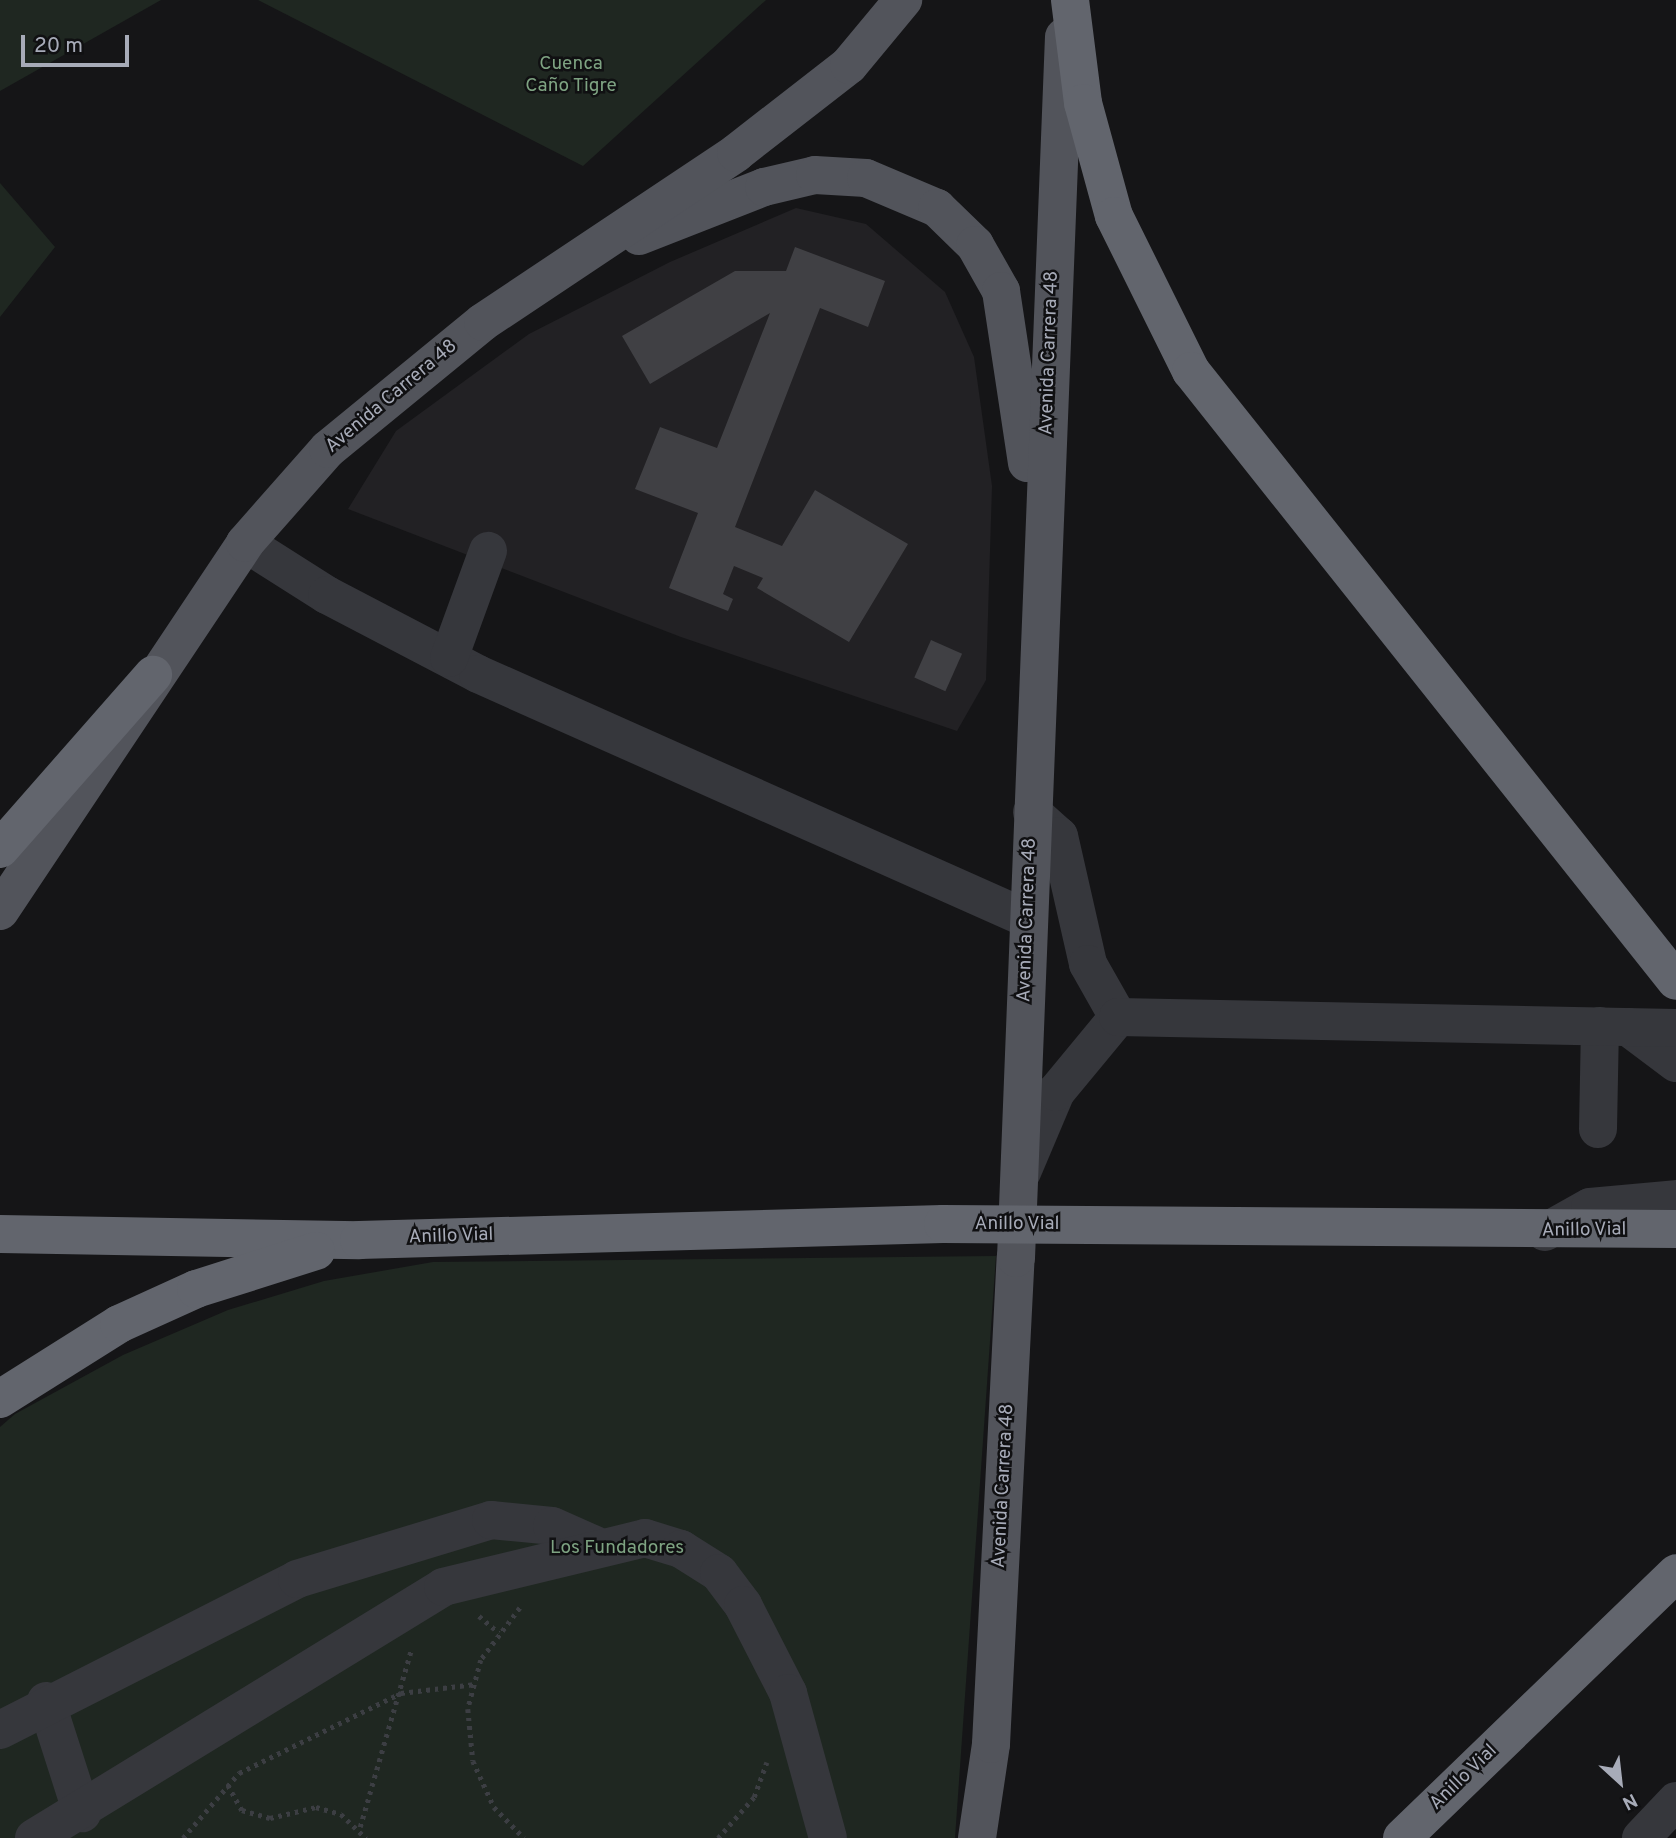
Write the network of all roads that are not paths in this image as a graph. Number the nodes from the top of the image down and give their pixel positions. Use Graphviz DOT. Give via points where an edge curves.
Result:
graph roads {
  1 [pos="903,0"];
  2 [pos="1068,0"];
  3 [pos="564,265"];
  4 [pos="245,543"];
  5 [pos="488,551"];
  6 [pos="1041,580"];
  7 [pos="449,658"];
  8 [pos="153,675"];
  9 [pos="1032,812"];
  10 [pos="0,849"];
  11 [pos="0,911"];
  12 [pos="1028,919"];
  13 [pos="1676,981"];
  14 [pos="1118,1017"];
  15 [pos="1614,1027"];
  16 [pos="1676,1028"];
  17 [pos="1676,1063"];
  18 [pos="1598,1129"];
  19 [pos="1019,1181"];
  20 [pos="1676,1199"];
  21 [pos="1676,1229"];
  22 [pos="1545,1232"];
  23 [pos="0,1234"];
  24 [pos="359,1240"];
  25 [pos="0,1399"];
  26 [pos="595,1545"];
  27 [pos="1676,1573"];
  28 [pos="46,1701"];
  29 [pos="0,1730"];
  30 [pos="991,1744"];
  31 [pos="1676,1801"];
  32 [pos="82,1813"];
  33 [pos="34,1838"];
  34 [pos="828,1838"];
  35 [pos="977,1838"];
  36 [pos="992,1838"];
  37 [pos="1402,1838"];
  38 [pos="1641,1838"];
  1 -- 3 [label="main road, Avenida Carrera 48" via="849,65 736,153"];
  2 -- 6 [label="main road, Avenida Carrera 48"];
  2 -- 13 [label="highway" via="1083,103 1114,216 1191,372"];
  3 -- 4 [label="main road, Avenida Carrera 48" via="482,322 328,449"];
  3 -- 6 [label="main road" via="764,187 815,175 866,178 937,208 975,245 1001,291"];
  4 -- 7 [label="street"];
  4 -- 8 [label="main road, Avenida Carrera 48"];
  5 -- 7 [label="street"];
  6 -- 9 [label="main road, Avenida Carrera 48"];
  7 -- 12 [label="street"];
  8 -- 10 [label="highway"];
  8 -- 11 [label="main road, Avenida Carrera 48"];
  9 -- 12 [label="main road, Avenida Carrera 48"];
  9 -- 14 [label="street" via="1059,836 1088,964"];
  12 -- 19 [label="main road, Avenida Carrera 48"];
  14 -- 15 [label="street"];
  14 -- 19 [label="street" via="1056,1092"];
  15 -- 16 [label="street"];
  15 -- 17 [label="street"];
  15 -- 18 [label="street"];
  19 -- 30 [label="main road, Avenida Carrera 48"];
  20 -- 22 [label="street" via="1590,1207"];
  21 -- 22 [label="highway, Anillo Vial"];
  22 -- 24 [label="highway, Anillo Vial" via="943,1224"];
  23 -- 24 [label="highway, Anillo Vial"];
  24 -- 25 [label="highway, Anillo Vial" via="196,1289 119,1324"];
  26 -- 28 [label="street" via="552,1526 491,1520 297,1579"];
  26 -- 32 [label="street" via="423,1597"];
  26 -- 34 [label="street" via="645,1538 681,1549 719,1573 743,1605 788,1693"];
  27 -- 37 [label="highway, Anillo Vial"];
  28 -- 29 [label="street"];
  28 -- 32 [label="street"];
  30 -- 35 [label="main road, Avenida Carrera 48"];
  30 -- 36 [label="street"];
  31 -- 38 [label="street"];
  32 -- 33 [label="street"];
}
